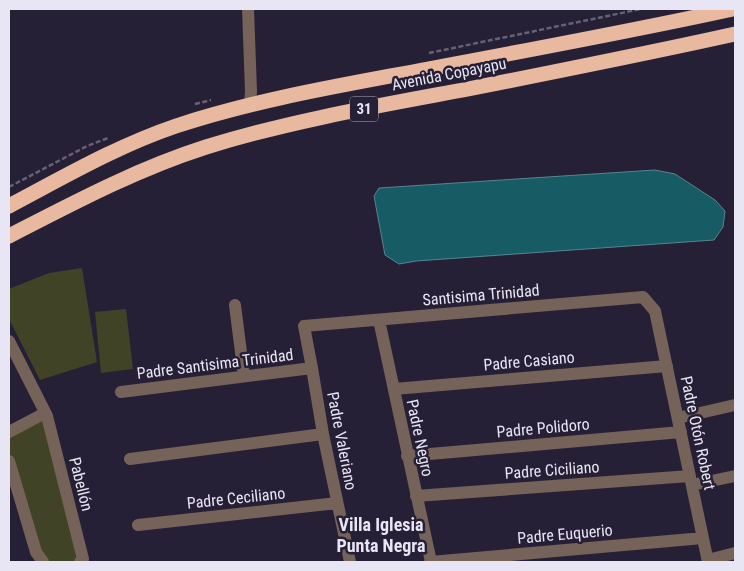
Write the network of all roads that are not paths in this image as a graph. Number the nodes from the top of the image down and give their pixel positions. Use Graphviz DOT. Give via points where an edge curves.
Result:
graph roads {
  1 [pos="248,9"];
  2 [pos="734,9"];
  3 [pos="735,34"];
  4 [pos="250,104"];
  5 [pos="9,206"];
  6 [pos="9,236"];
  7 [pos="235,305"];
  8 [pos="655,311"];
  9 [pos="379,320"];
  10 [pos="304,326"];
  11 [pos="9,341"];
  12 [pos="667,366"];
  13 [pos="312,368"];
  14 [pos="244,376"];
  15 [pos="394,389"];
  16 [pos="121,392"];
  17 [pos="735,405"];
  18 [pos="45,413"];
  19 [pos="678,418"];
  20 [pos="9,432"];
  21 [pos="681,432"];
  22 [pos="323,434"];
  23 [pos="408,456"];
  24 [pos="130,460"];
  25 [pos="9,461"];
  26 [pos="735,476"];
  27 [pos="691,481"];
  28 [pos="416,496"];
  29 [pos="337,503"];
  30 [pos="138,525"];
  31 [pos="703,538"];
  32 [pos="735,553"];
  33 [pos="708,561"];
  34 [pos="43,562"];
  35 [pos="80,562"];
  36 [pos="350,562"];
  37 [pos="430,562"];
  1 -- 4 [label="street"];
  2 -- 4 [label="highway, Avenida Copayapu / 31"];
  3 -- 6 [label="highway, Avenida Copayapu / 31" via="336,114 248,136 198,150 138,173"];
  4 -- 5 [label="highway, Avenida Copayapu / 31" via="141,139"];
  7 -- 14 [label="street"];
  8 -- 9 [label="street, Santisima Trinidad" via="642,297"];
  8 -- 12 [label="street, Padre Otón Robert"];
  9 -- 10 [label="street, Santisima Trinidad"];
  9 -- 15 [label="street, Padre Negro"];
  10 -- 13 [label="street, Padre Valeriano"];
  11 -- 18 [label="street, Pabellón"];
  12 -- 15 [label="street, Padre Casiano"];
  12 -- 19 [label="street, Padre Otón Robert"];
  13 -- 14 [label="street, Padre Santisima Trinidad"];
  13 -- 22 [label="street, Padre Valeriano"];
  14 -- 16 [label="street, Padre Santisima Trinidad"];
  15 -- 23 [label="street, Padre Negro"];
  17 -- 19 [label="street"];
  18 -- 20 [label="street"];
  18 -- 35 [label="street, Pabellón" via="83,559"];
  19 -- 21 [label="street, Padre Otón Robert"];
  21 -- 23 [label="street, Padre Polidoro"];
  21 -- 27 [label="street, Padre Otón Robert"];
  22 -- 24 [label="street"];
  22 -- 29 [label="street, Padre Valeriano"];
  23 -- 28 [label="street, Padre Negro"];
  25 -- 34 [label="street" via="36,552"];
  26 -- 27 [label="street, Padre Ciciliano"];
  27 -- 28 [label="street, Padre Ciciliano"];
  27 -- 31 [label="street, Padre Otón Robert"];
  28 -- 37 [label="street, Padre Negro"];
  29 -- 30 [label="street, Padre Ceciliano"];
  29 -- 36 [label="street, Padre Valeriano"];
  31 -- 33 [label="street, Padre Otón Robert"];
  31 -- 37 [label="street, Padre Euquerio"];
  32 -- 33 [label="street"];
}
